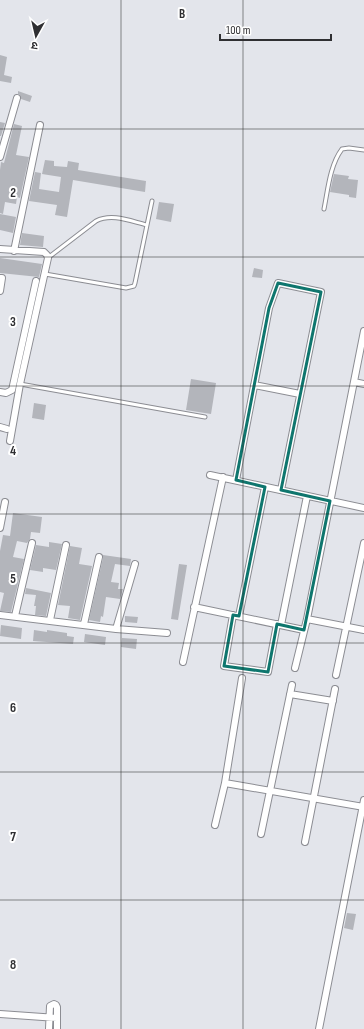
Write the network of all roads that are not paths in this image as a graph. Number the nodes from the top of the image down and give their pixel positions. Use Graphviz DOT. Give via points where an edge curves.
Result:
graph roads {
  1 [pos="17,98"];
  2 [pos="40,125"];
  3 [pos="364,150"];
  4 [pos="0,157"];
  5 [pos="152,200"];
  6 [pos="324,209"];
  7 [pos="147,225"];
  8 [pos="0,250"];
  9 [pos="14,251"];
  10 [pos="48,258"];
  11 [pos="44,274"];
  12 [pos="0,278"];
  13 [pos="36,281"];
  14 [pos="0,291"];
  15 [pos="364,331"];
  16 [pos="354,382"];
  17 [pos="20,384"];
  18 [pos="254,384"];
  19 [pos="364,384"];
  20 [pos="0,392"];
  21 [pos="300,394"];
  22 [pos="205,417"];
  23 [pos="0,427"];
  24 [pos="7,429"];
  25 [pos="10,441"];
  26 [pos="210,474"];
  27 [pos="223,477"];
  28 [pos="236,480"];
  29 [pos="265,487"];
  30 [pos="281,490"];
  31 [pos="307,496"];
  32 [pos="330,501"];
  33 [pos="5,502"];
  34 [pos="364,508"];
  35 [pos="0,528"];
  36 [pos="32,543"];
  37 [pos="364,543"];
  38 [pos="66,545"];
  39 [pos="99,557"];
  40 [pos="135,564"];
  41 [pos="194,607"];
  42 [pos="0,615"];
  43 [pos="16,616"];
  44 [pos="236,616"];
  45 [pos="307,619"];
  46 [pos="50,620"];
  47 [pos="84,624"];
  48 [pos="279,624"];
  49 [pos="347,627"];
  50 [pos="116,628"];
  51 [pos="304,630"];
  52 [pos="364,630"];
  53 [pos="167,633"];
  54 [pos="183,662"];
  55 [pos="295,668"];
  56 [pos="336,675"];
  57 [pos="242,678"];
  58 [pos="292,685"];
  59 [pos="335,689"];
  60 [pos="290,694"];
  61 [pos="333,701"];
  62 [pos="225,782"];
  63 [pos="270,791"];
  64 [pos="313,799"];
  65 [pos="364,805"];
  66 [pos="215,824"];
  67 [pos="261,834"];
  68 [pos="306,842"];
  69 [pos="0,1014"];
  70 [pos="50,1018"];
  71 [pos="57,1018"];
  72 [pos="49,1029"];
  73 [pos="57,1029"];
  74 [pos="319,1029"];
  1 -- 4 [label="street"];
  2 -- 9 [label="street"];
  3 -- 6 [label="lane" via="342,149 330,177"];
  5 -- 7 [label="lane"];
  7 -- 10 [label="lane" via="114,217 101,218"];
  7 -- 11 [label="lane" via="134,286 126,288"];
  8 -- 9 [label="street"];
  9 -- 10 [label="street" via="44,252"];
  10 -- 11 [label="street"];
  11 -- 17 [label="street"];
  12 -- 14 [label="street"];
  13 -- 20 [label="street" via="12,390"];
  15 -- 16 [label="street"];
  16 -- 19 [label="street"];
  16 -- 32 [label="street"];
  17 -- 22 [label="lane"];
  17 -- 25 [label="street"];
  18 -- 21 [label="street"];
  18 -- 21 [label="street" via="269,308 278,283 321,292"];
  18 -- 28 [label="street"];
  21 -- 30 [label="street"];
  23 -- 24 [label="street"];
  26 -- 27 [label="street"];
  27 -- 28 [label="street"];
  27 -- 41 [label="street"];
  28 -- 29 [label="street"];
  29 -- 30 [label="street"];
  29 -- 44 [label="street"];
  30 -- 31 [label="street"];
  31 -- 32 [label="street"];
  31 -- 48 [label="street"];
  32 -- 34 [label="street"];
  32 -- 45 [label="street"];
  33 -- 35 [label="street"];
  36 -- 43 [label="street"];
  37 -- 49 [label="street"];
  38 -- 46 [label="street"];
  39 -- 47 [label="street"];
  40 -- 50 [label="street"];
  41 -- 44 [label="street"];
  41 -- 54 [label="street"];
  42 -- 43 [label="street"];
  43 -- 46 [label="street"];
  44 -- 48 [label="street"];
  44 -- 48 [label="street" via="224,666 268,672"];
  45 -- 49 [label="street"];
  45 -- 51 [label="street"];
  46 -- 47 [label="street"];
  47 -- 50 [label="street"];
  48 -- 51 [label="street"];
  49 -- 52 [label="street"];
  49 -- 56 [label="street"];
  50 -- 53 [label="street"];
  51 -- 55 [label="street"];
  57 -- 62 [label="street"];
  58 -- 60 [label="street"];
  59 -- 61 [label="street"];
  60 -- 61 [label="street"];
  60 -- 63 [label="street"];
  61 -- 64 [label="street"];
  62 -- 63 [label="street"];
  62 -- 66 [label="street"];
  63 -- 64 [label="street"];
  63 -- 67 [label="street"];
  64 -- 65 [label="street"];
  64 -- 68 [label="street"];
  65 -- 74 [label="street"];
  69 -- 70 [label="street"];
  70 -- 71 [label="street"];
  70 -- 71 [label="street" via="50,1006 54,1004 57,1007"];
  70 -- 72 [label="street"];
  71 -- 73 [label="street"];
}
